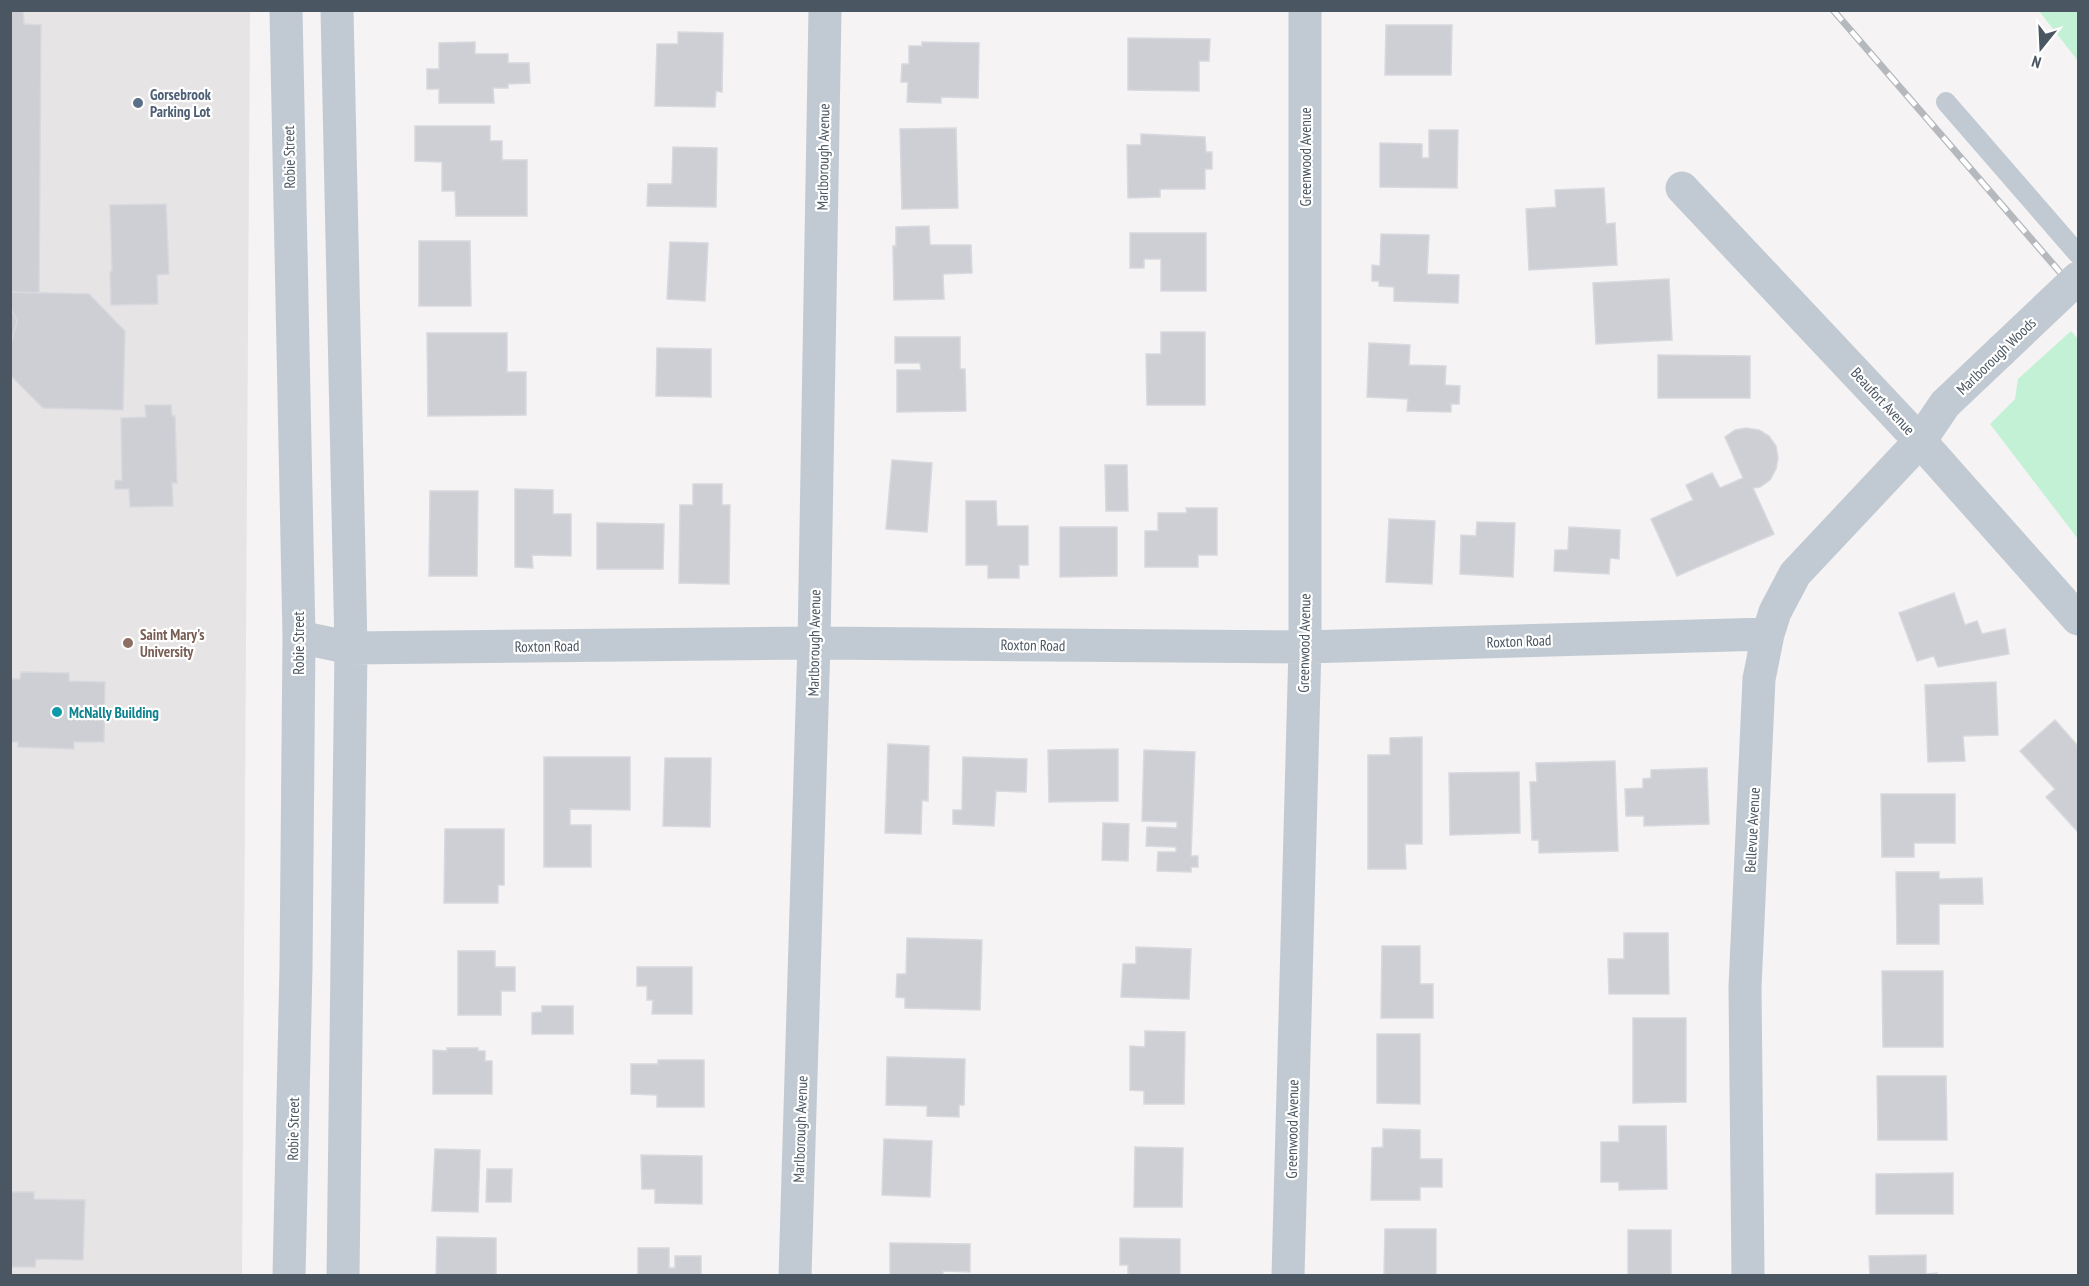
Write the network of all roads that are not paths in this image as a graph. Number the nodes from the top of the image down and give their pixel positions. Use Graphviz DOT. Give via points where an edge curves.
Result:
graph roads {
  1 [pos="286,10"];
  2 [pos="337,10"];
  3 [pos="825,10"];
  4 [pos="1305,10"];
  5 [pos="1946,102"];
  6 [pos="1682,188"];
  7 [pos="2079,254"];
  8 [pos="2079,278"];
  9 [pos="1920,441"];
  10 [pos="2079,619"];
  11 [pos="1768,634"];
  12 [pos="299,638"];
  13 [pos="814,643"];
  14 [pos="1305,647"];
  15 [pos="351,648"];
  16 [pos="289,1275"];
  17 [pos="343,1275"];
  18 [pos="795,1275"];
  19 [pos="1288,1275"];
  20 [pos="1748,1275"];
  1 -- 12 [label="street, Robie Street"];
  2 -- 15 [label="street"];
  3 -- 13 [label="street, Marlborough Avenue"];
  4 -- 14 [label="street, Greenwood Avenue"];
  5 -- 7 [label="lane"];
  6 -- 9 [label="street, Beaufort Avenue"];
  8 -- 9 [label="street, Marlborough Woods, bridge" via="1945,404"];
  9 -- 10 [label="street, Beaufort Avenue"];
  9 -- 11 [label="street, Bellevue Avenue" via="1795,574 1780,600"];
  11 -- 14 [label="street, Roxton Road"];
  11 -- 20 [label="street, Bellevue Avenue" via="1759,679 1745,987"];
  12 -- 15 [label="street, Roxton Road"];
  12 -- 16 [label="street, Robie Street"];
  13 -- 14 [label="street, Roxton Road"];
  13 -- 15 [label="street, Roxton Road"];
  13 -- 18 [label="street, Marlborough Avenue"];
  14 -- 19 [label="street, Greenwood Avenue"];
  15 -- 17 [label="street"];
}
